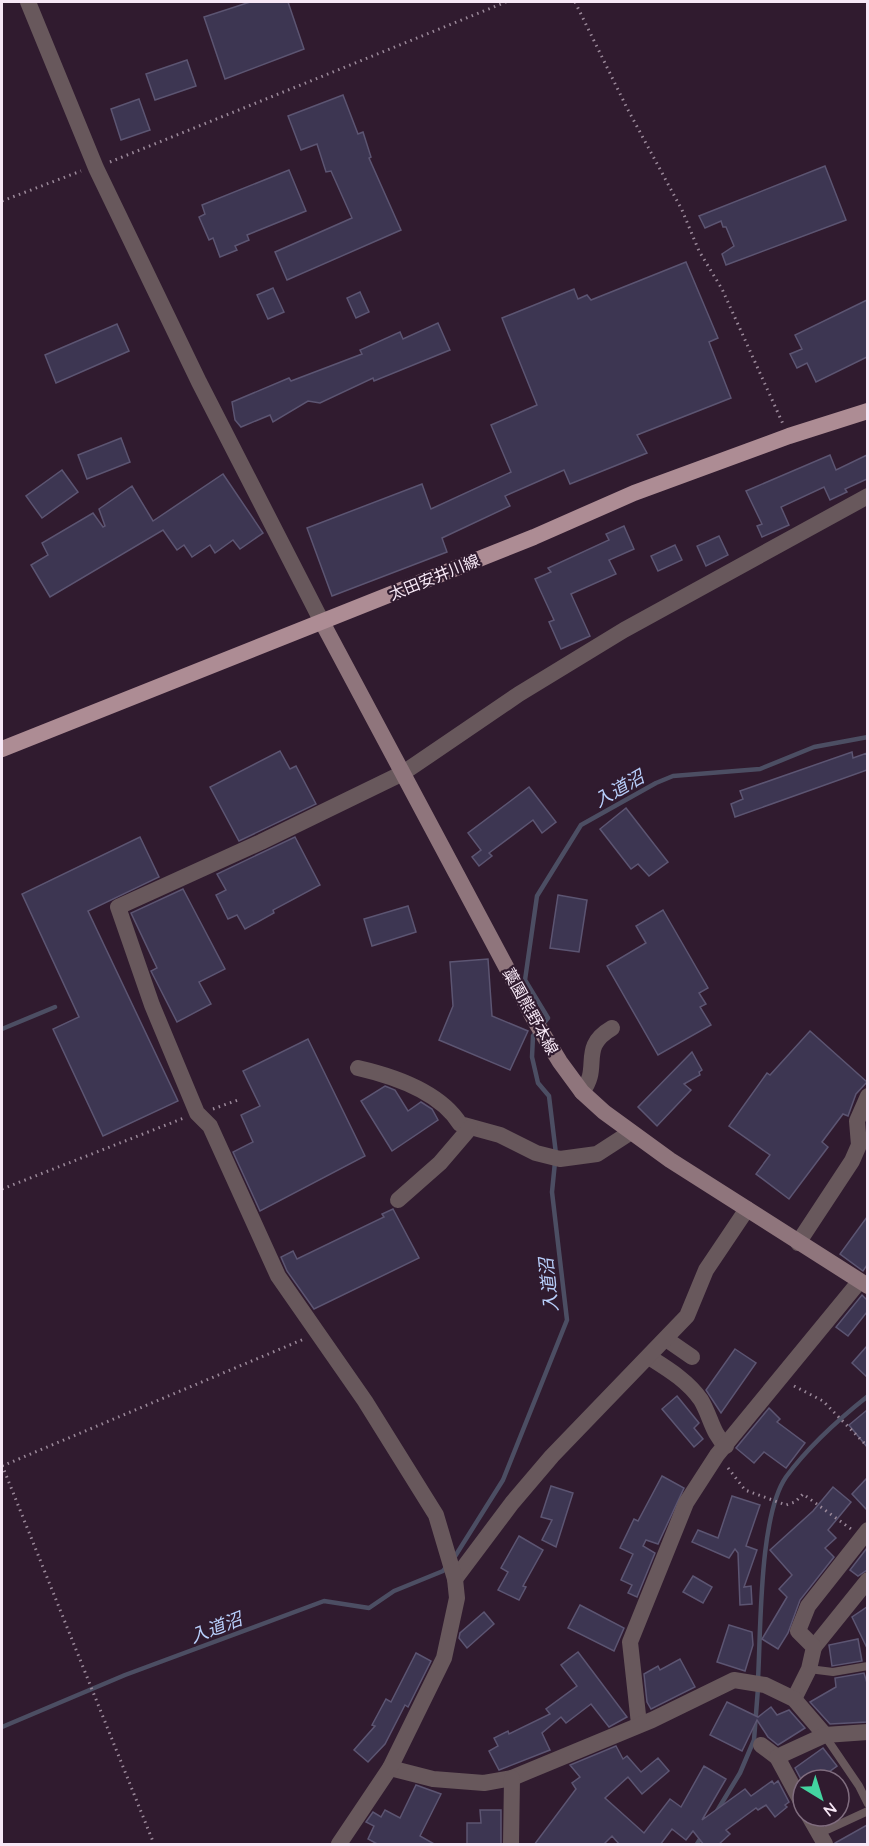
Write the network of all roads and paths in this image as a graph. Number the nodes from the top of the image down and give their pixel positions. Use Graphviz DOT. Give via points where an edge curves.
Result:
graph roads {
  1 [pos="28,2"];
  2 [pos="506,2"];
  3 [pos="575,2"];
  4 [pos="96,168"];
  5 [pos="2,201"];
  6 [pos="867,411"];
  7 [pos="789,436"];
  8 [pos="867,496"];
  9 [pos="322,622"];
  10 [pos="2,749"];
  11 [pos="402,773"];
  12 [pos="612,1028"];
  13 [pos="357,1068"];
  14 [pos="582,1092"];
  15 [pos="867,1096"];
  16 [pos="238,1100"];
  17 [pos="197,1113"];
  18 [pos="470,1128"];
  19 [pos="631,1132"];
  20 [pos="2,1190"];
  21 [pos="398,1200"];
  22 [pos="747,1209"];
  23 [pos="798,1243"];
  24 [pos="863,1284"];
  25 [pos="320,1332"];
  26 [pos="666,1339"];
  27 [pos="650,1357"];
  28 [pos="692,1357"];
  29 [pos="781,1374"];
  30 [pos="867,1446"];
  31 [pos="722,1450"];
  32 [pos="2,1466"];
  33 [pos="866,1533"];
  34 [pos="454,1576"];
  35 [pos="867,1580"];
  36 [pos="814,1647"];
  37 [pos="867,1666"];
  38 [pos="809,1669"];
  39 [pos="794,1699"];
  40 [pos="639,1724"];
  41 [pos="867,1732"];
  42 [pos="825,1736"];
  43 [pos="761,1745"];
  44 [pos="777,1757"];
  45 [pos="390,1768"];
  46 [pos="512,1778"];
  47 [pos="791,1783"];
  48 [pos="867,1804"];
  49 [pos="867,1811"];
  50 [pos="822,1839"];
  51 [pos="154,1845"];
  52 [pos="339,1845"];
  53 [pos="511,1845"];
  1 -- 4 [label="street"];
  2 -- 4 [label="path"];
  3 -- 7 [label="path" via="682,210 699,251 722,289"];
  4 -- 5 [label="path" via="75,172"];
  4 -- 9 [label="street"];
  6 -- 7 [label="main road, 太田安井川線"];
  7 -- 9 [label="main road, 太田安井川線" via="634,493"];
  8 -- 11 [label="street" via="624,630 519,694"];
  9 -- 10 [label="main road, 太田安井川線"];
  9 -- 11 [label="main road, 藁園熊野本線"];
  11 -- 14 [label="main road, 藁園熊野本線" via="539,1027"];
  11 -- 17 [label="street" via="118,907 152,1005"];
  12 -- 14 [label="street" via="595,1041 589,1081"];
  13 -- 18 [label="street" via="436,1099 460,1124"];
  14 -- 19 [label="main road, 藁園熊野本線"];
  15 -- 23 [label="street" via="856,1121 859,1144 852,1161"];
  16 -- 17 [label="path"];
  17 -- 20 [label="path"];
  17 -- 25 [label="street" via="210,1126 278,1276"];
  18 -- 19 [label="street" via="500,1135 555,1158 597,1154"];
  18 -- 21 [label="street" via="441,1163"];
  19 -- 22 [label="main road, 藁園熊野本線"];
  22 -- 23 [label="main road, 藁園熊野本線"];
  22 -- 26 [label="street" via="706,1270 687,1316"];
  23 -- 24 [label="main road, 藁園熊野本線"];
  24 -- 29 [label="street"];
  25 -- 32 [label="path"];
  25 -- 34 [label="street" via="436,1515"];
  26 -- 27 [label="street"];
  26 -- 28 [label="street"];
  27 -- 31 [label="street" via="682,1379 700,1400"];
  27 -- 34 [label="street" via="552,1456"];
  29 -- 30 [label="path" via="799,1391 823,1401"];
  29 -- 31 [label="street"];
  31 -- 33 [label="path" via="746,1490 786,1505 803,1494"];
  31 -- 40 [label="street" via="686,1503 630,1642"];
  32 -- 51 [label="path"];
  33 -- 36 [label="street" via="808,1606 798,1631"];
  34 -- 45 [label="street" via="457,1598 444,1658"];
  35 -- 36 [label="street"];
  36 -- 38 [label="street"];
  37 -- 38 [label="lane" via="833,1672"];
  38 -- 39 [label="street"];
  39 -- 40 [label="street" via="756,1683 734,1680"];
  39 -- 42 [label="street"];
  40 -- 46 [label="street"];
  41 -- 42 [label="street"];
  42 -- 44 [label="street"];
  42 -- 48 [label="lane" via="859,1785"];
  43 -- 44 [label="street"];
  44 -- 47 [label="street"];
  45 -- 46 [label="street" via="433,1779 484,1783"];
  45 -- 52 [label="street"];
  46 -- 53 [label="street"];
  49 -- 50 [label="lane"];
}
